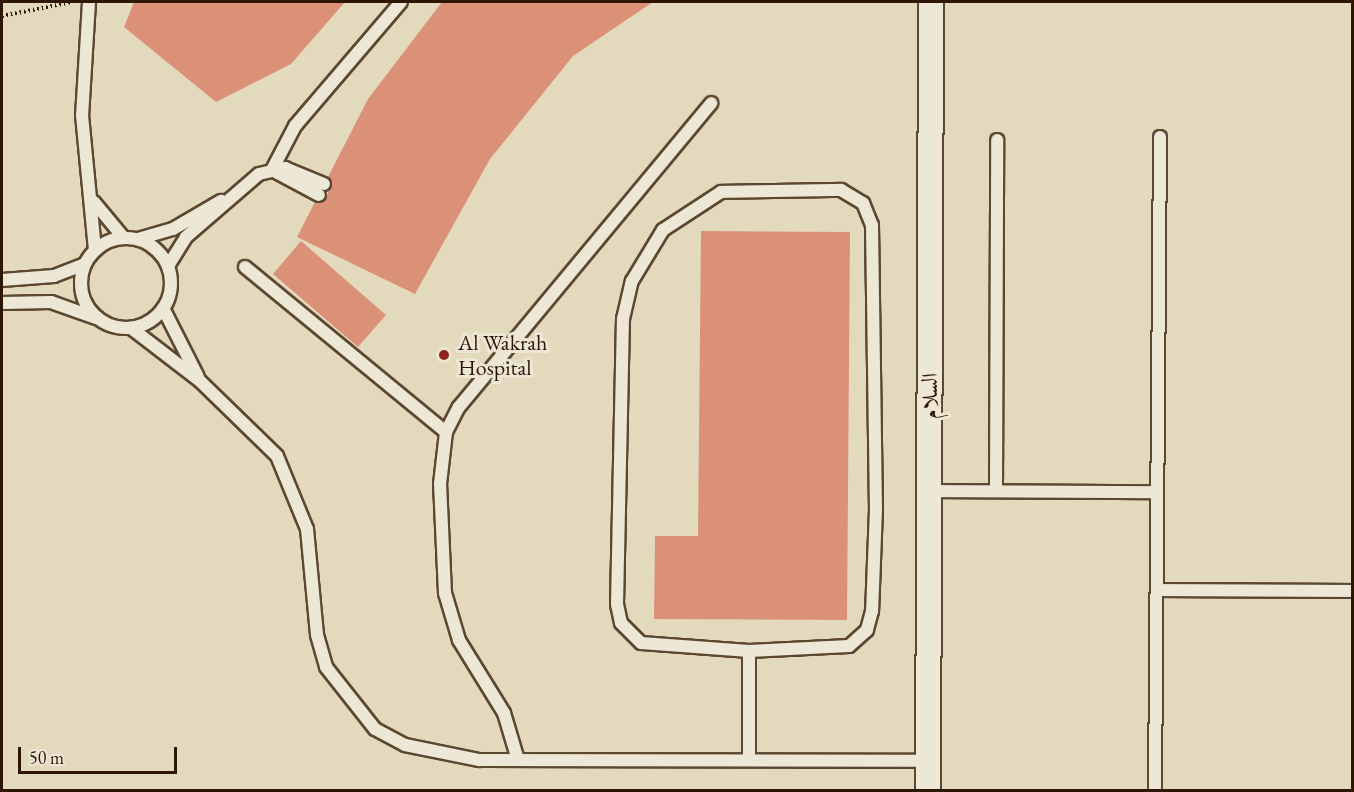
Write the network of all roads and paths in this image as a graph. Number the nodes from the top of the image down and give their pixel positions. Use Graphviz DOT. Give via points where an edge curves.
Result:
graph roads {
  1 [pos="72,2"];
  2 [pos="89,2"];
  3 [pos="401,2"];
  4 [pos="932,2"];
  5 [pos="2,16"];
  6 [pos="711,103"];
  7 [pos="1160,137"];
  8 [pos="997,140"];
  9 [pos="272,170"];
  10 [pos="322,189"];
  11 [pos="92,198"];
  12 [pos="225,200"];
  13 [pos="123,237"];
  14 [pos="138,239"];
  15 [pos="95,250"];
  16 [pos="85,264"];
  17 [pos="168,266"];
  18 [pos="245,267"];
  19 [pos="2,280"];
  20 [pos="2,303"];
  21 [pos="163,308"];
  22 [pos="98,318"];
  23 [pos="131,328"];
  24 [pos="200,381"];
  25 [pos="446,432"];
  26 [pos="929,491"];
  27 [pos="996,491"];
  28 [pos="1157,492"];
  29 [pos="1156,590"];
  30 [pos="1353,591"];
  31 [pos="749,651"];
  32 [pos="518,760"];
  33 [pos="749,760"];
  34 [pos="928,760"];
  35 [pos="928,790"];
  36 [pos="1155,790"];
  1 -- 5 [label="path"];
  2 -- 11 [label="lane" via="82,115"];
  3 -- 9 [label="lane" via="295,126"];
  4 -- 26 [label="street, السلام"];
  6 -- 25 [label="lane" via="459,407"];
  7 -- 28 [label="lane"];
  8 -- 27 [label="lane"];
  9 -- 10 [label="lane"];
  9 -- 12 [label="lane"];
  11 -- 13 [label="lane"];
  11 -- 15 [label="lane"];
  12 -- 14 [label="lane" via="173,229"];
  12 -- 17 [label="lane" via="179,244"];
  13 -- 14 [label="lane"];
  13 -- 15 [label="lane"];
  14 -- 17 [label="lane"];
  15 -- 16 [label="lane"];
  16 -- 19 [label="lane" via="54,276"];
  16 -- 22 [label="lane" via="82,293"];
  17 -- 21 [label="lane" via="170,295"];
  18 -- 25 [label="lane"];
  20 -- 22 [label="lane" via="51,302"];
  21 -- 23 [label="lane"];
  21 -- 24 [label="lane"];
  22 -- 23 [label="lane"];
  23 -- 24 [label="lane"];
  24 -- 32 [label="lane" via="259,435 293,491 307,529 317,634 326,667 349,702 375,729 405,745 439,755"];
  25 -- 32 [label="lane" via="440,484 445,593 459,640 504,712"];
  26 -- 27 [label="lane"];
  26 -- 34 [label="street, السلام"];
  27 -- 28 [label="lane"];
  28 -- 29 [label="lane"];
  29 -- 30 [label="lane"];
  29 -- 36 [label="lane"];
  31 -- 31 [label="lane" via="849,646 867,630 872,611 872,225 863,203 841,190 721,192 702,201 663,230 644,256 623,319 617,604 621,623 630,635 653,647"];
  31 -- 33 [label="lane"];
  32 -- 33 [label="lane"];
  33 -- 34 [label="lane"];
  34 -- 35 [label="street, السلام"];
}
